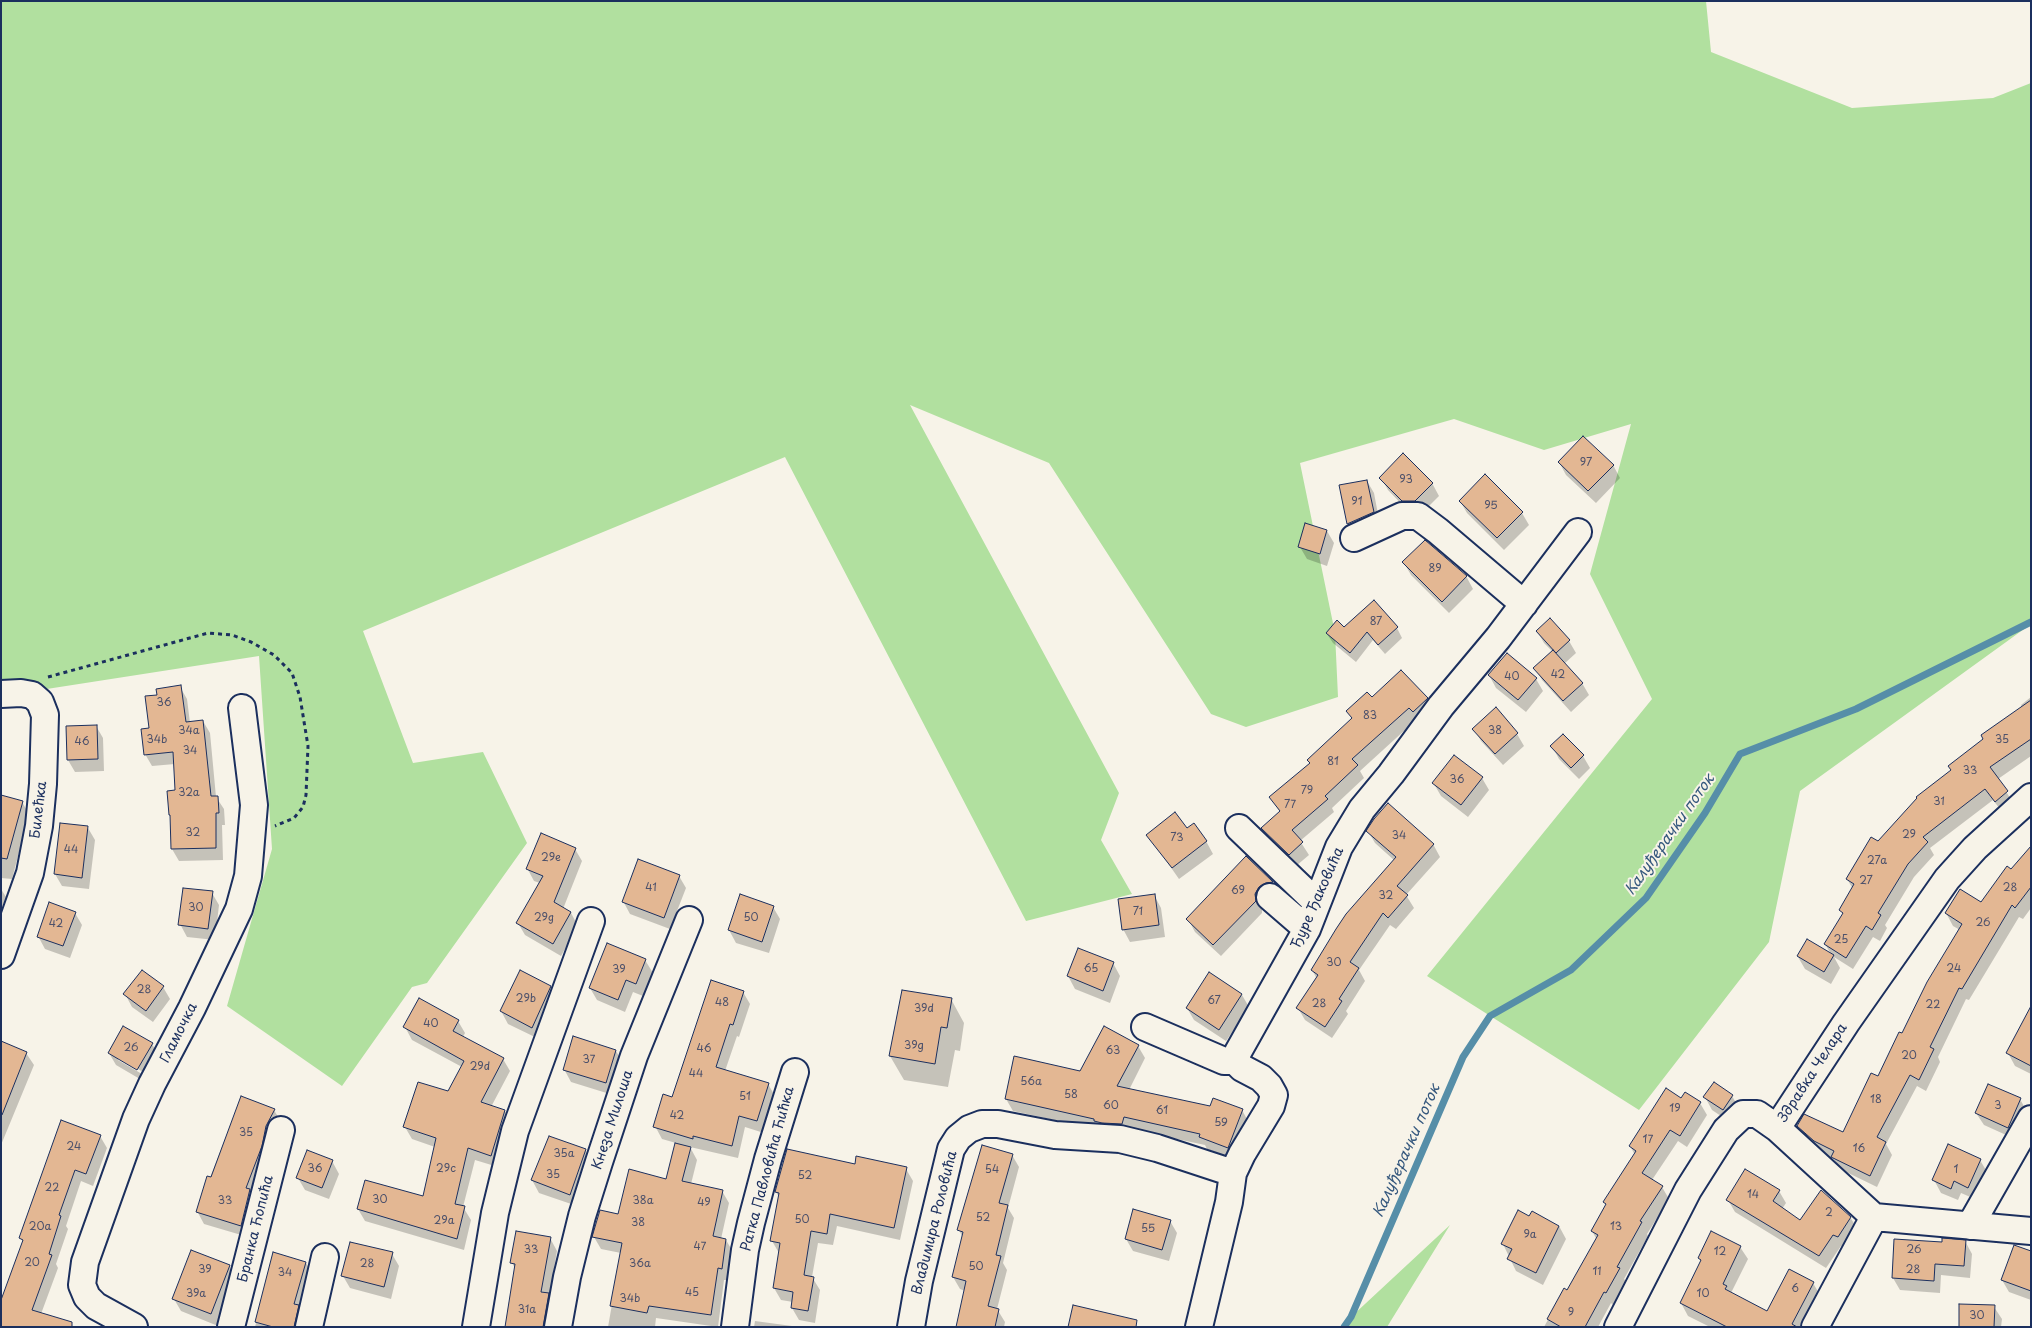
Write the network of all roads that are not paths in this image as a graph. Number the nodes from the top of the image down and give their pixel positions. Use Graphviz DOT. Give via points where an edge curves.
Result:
graph roads {
  1 [pos="1578,532"];
  2 [pos="1354,538"];
  3 [pos="1524,604"];
  4 [pos="11,693"];
  5 [pos="242,708"];
  6 [pos="2031,797"];
  7 [pos="1239,828"];
  8 [pos="1270,897"];
  9 [pos="1317,902"];
  10 [pos="689,920"];
  11 [pos="590,921"];
  12 [pos="1307,929"];
  13 [pos="1,955"];
  14 [pos="1146,1026"];
  15 [pos="1236,1061"];
  16 [pos="795,1072"];
  17 [pos="2031,1119"];
  18 [pos="1777,1128"];
  19 [pos="281,1130"];
  20 [pos="1233,1173"];
  21 [pos="1874,1217"];
  22 [pos="1970,1226"];
  23 [pos="2031,1231"];
  24 [pos="325,1257"];
  25 [pos="134,1327"];
  26 [pos="231,1327"];
  27 [pos="309,1327"];
  28 [pos="476,1327"];
  29 [pos="558,1327"];
  30 [pos="735,1327"];
  31 [pos="911,1327"];
  32 [pos="1199,1327"];
  33 [pos="1618,1327"];
  34 [pos="1815,1327"];
  1 -- 3 [label="street, Ђуре Ђаковића"];
  2 -- 3 [label="street" via="1402,516 1418,516"];
  3 -- 9 [label="street, Ђуре Ђаковића" via="1362,808 1339,847"];
  4 -- 13 [label="street, Билећка" via="32,695 40,702 45,715 44,784 30,873"];
  5 -- 25 [label="street, Гламочка" via="254,805 248,876 239,910 140,1110 85,1262 82,1285 87,1297 96,1306"];
  6 -- 18 [label="street, Здравка Челара" via="1975,848 1947,879"];
  7 -- 9 [label="street"];
  8 -- 12 [label="street"];
  9 -- 12 [label="street, Ђуре Ђаковића"];
  10 -- 29 [label="street, Кнеза Милоша" via="634,1056 599,1162 566,1277"];
  11 -- 28 [label="street" via="516,1131 495,1213"];
  12 -- 15 [label="street, Ђуре Ђаковића" via="1238,1052"];
  14 -- 15 [label="street" via="1224,1061"];
  15 -- 20 [label="street" via="1261,1078 1274,1095"];
  16 -- 30 [label="street, Ратка Павловића Ћићка" via="751,1223"];
  17 -- 22 [label="street"];
  18 -- 21 [label="street"];
  18 -- 33 [label="street, Здравка Челара" via="1757,1114 1743,1114 1726,1130 1688,1190"];
  19 -- 26 [label="street, Бранка Ћопића"];
  20 -- 31 [label="street, Владимира Роловића" via="1120,1139 1055,1135 998,1124 982,1124 969,1129 951,1149"];
  20 -- 32 [label="street"];
  21 -- 22 [label="street"];
  21 -- 34 [label="street"];
  22 -- 23 [label="street"];
  24 -- 27 [label="street"];
}
